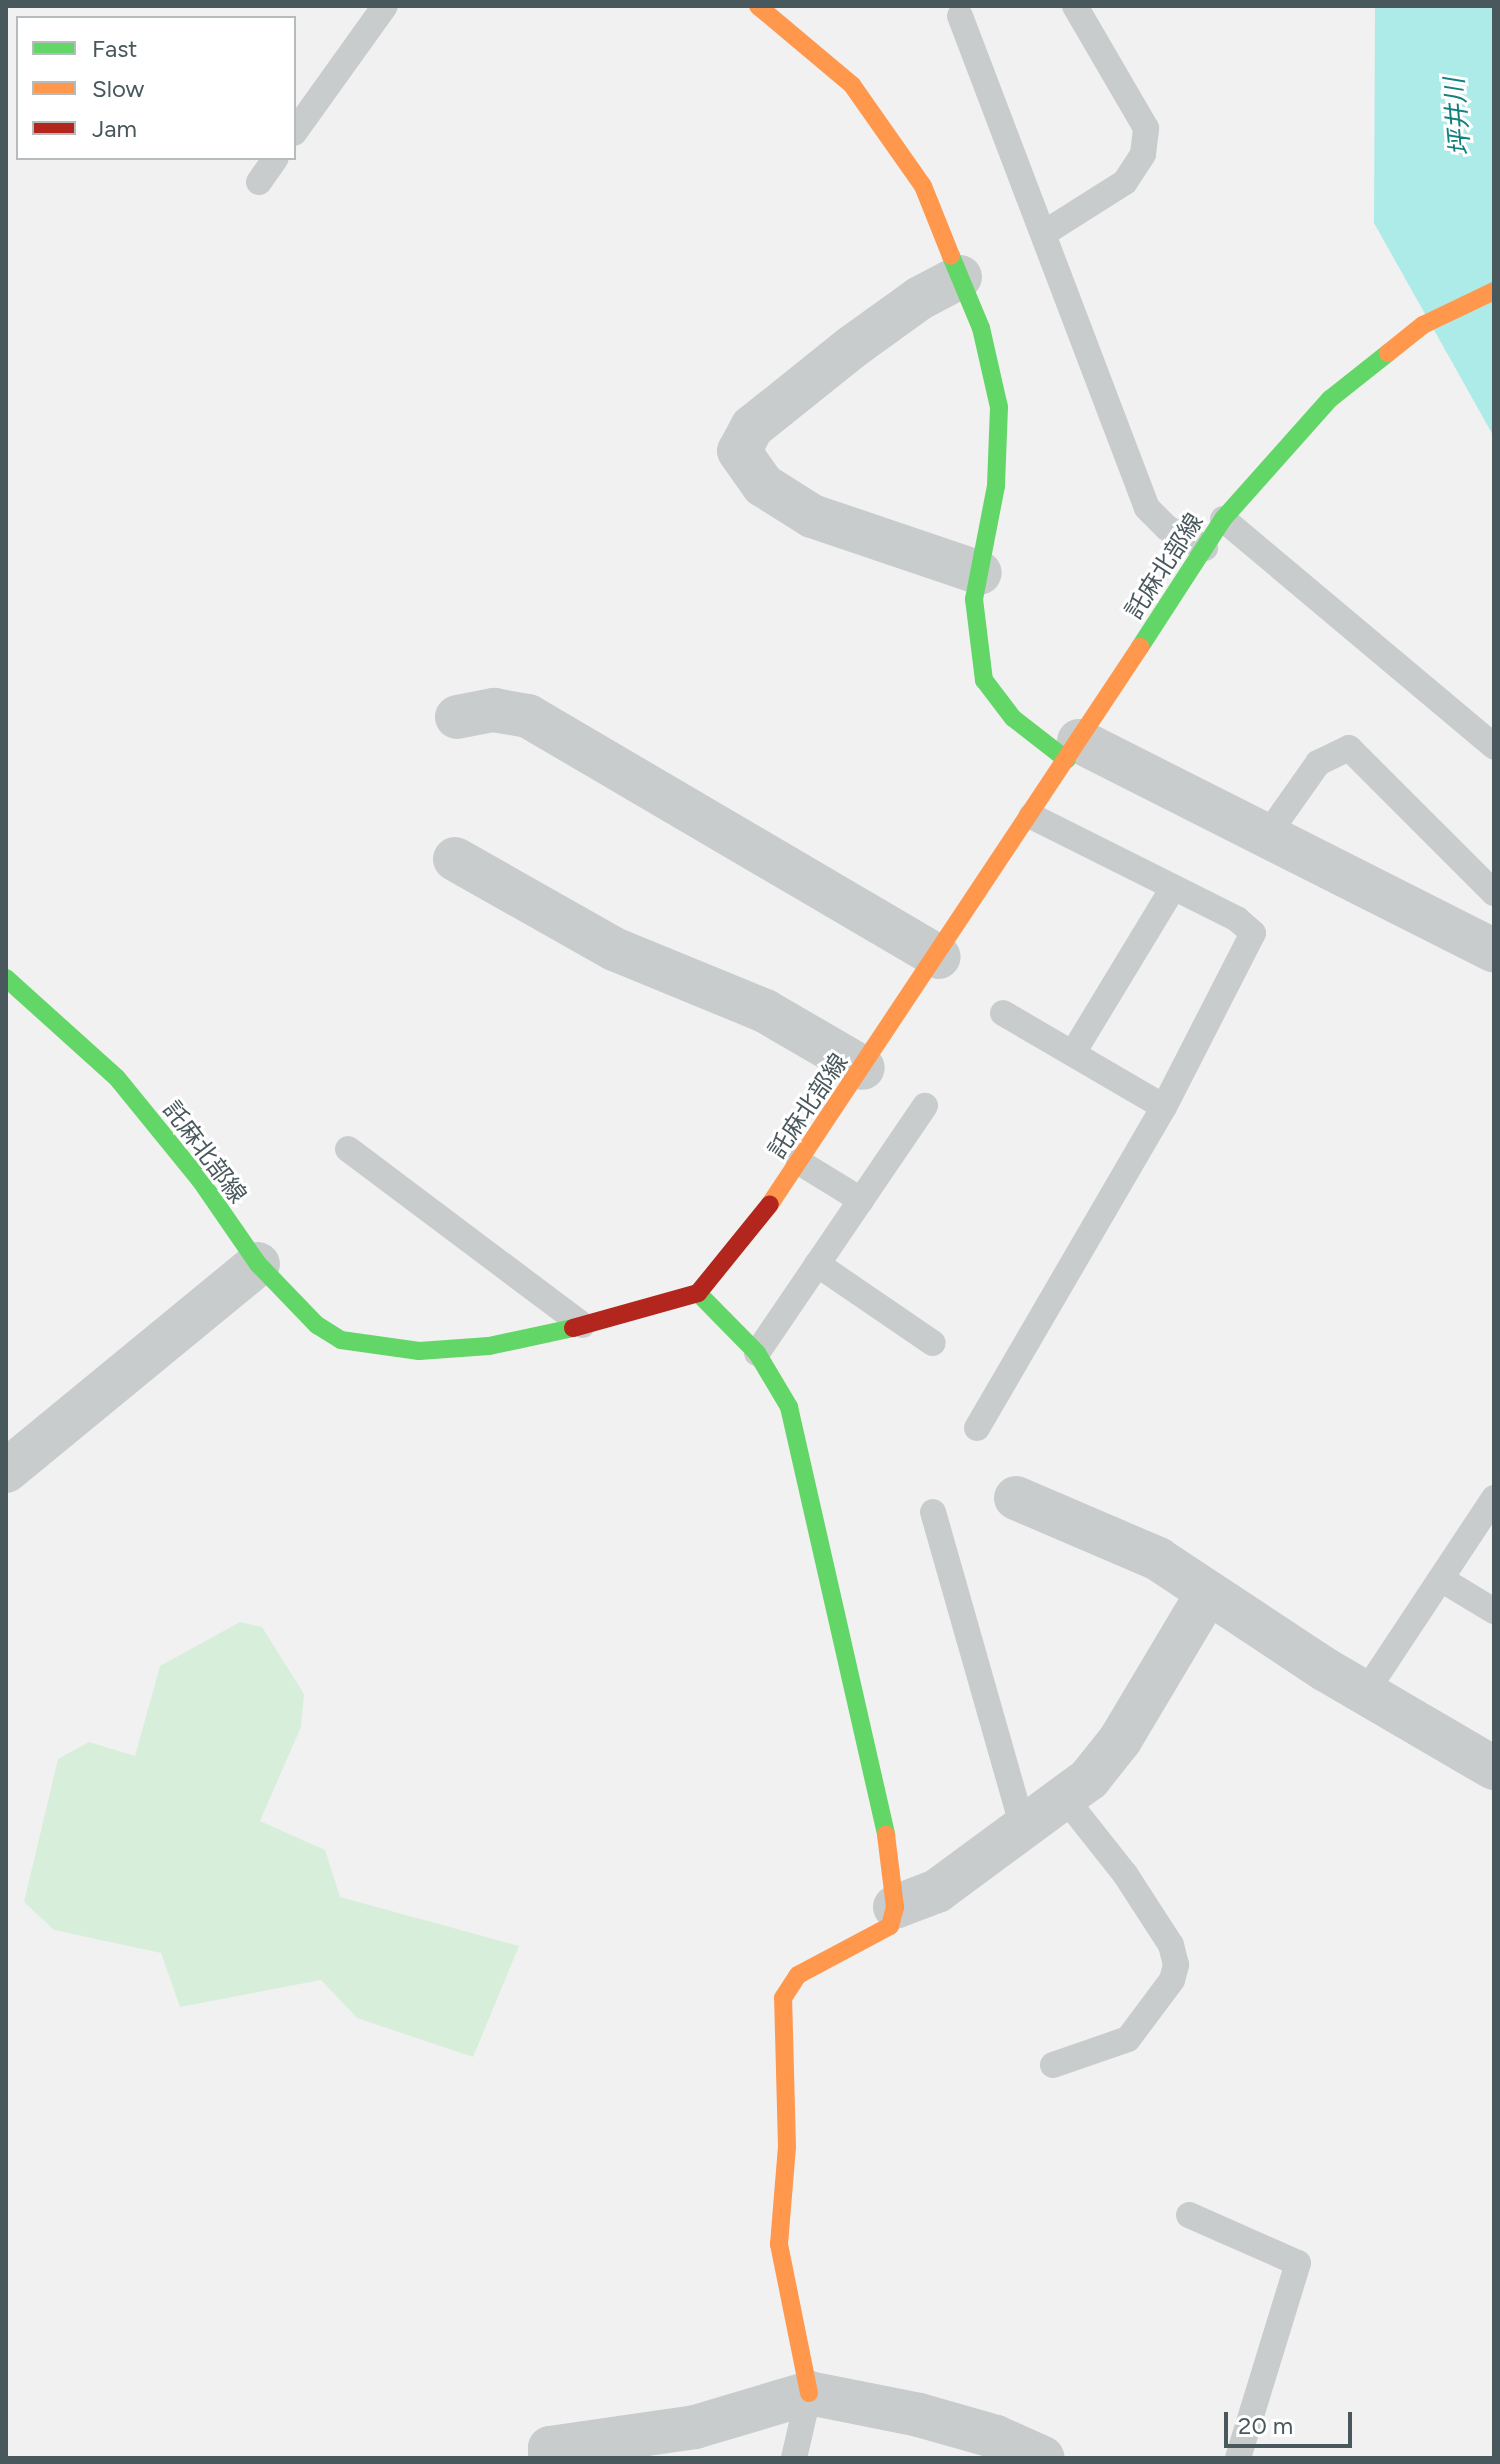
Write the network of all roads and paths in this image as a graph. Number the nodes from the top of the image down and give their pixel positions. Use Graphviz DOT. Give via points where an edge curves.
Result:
graph roads {
  1 [pos="385,6"];
  2 [pos="758,6"];
  3 [pos="1075,6"];
  4 [pos="960,16"];
  5 [pos="296,130"];
  6 [pos="275,160"];
  7 [pos="259,182"];
  8 [pos="1046,232"];
  9 [pos="960,277"];
  10 [pos="1494,291"];
  11 [pos="1223,519"];
  12 [pos="1205,548"];
  13 [pos="980,573"];
  14 [pos="457,717"];
  15 [pos="1494,746"];
  16 [pos="1073,751"];
  17 [pos="1031,816"];
  18 [pos="1268,834"];
  19 [pos="455,859"];
  20 [pos="1173,888"];
  21 [pos="1494,893"];
  22 [pos="1494,951"];
  23 [pos="939,957"];
  24 [pos="6,978"];
  25 [pos="1003,1013"];
  26 [pos="1073,1053"];
  27 [pos="863,1068"];
  28 [pos="925,1106"];
  29 [pos="1164,1107"];
  30 [pos="348,1149"];
  31 [pos="799,1162"];
  32 [pos="861,1200"];
  33 [pos="258,1264"];
  34 [pos="817,1264"];
  35 [pos="698,1293"];
  36 [pos="582,1325"];
  37 [pos="933,1343"];
  38 [pos="757,1353"];
  39 [pos="977,1428"];
  40 [pos="6,1471"];
  41 [pos="1016,1498"];
  42 [pos="1492,1506"];
  43 [pos="933,1512"];
  44 [pos="1441,1579"];
  45 [pos="1207,1594"];
  46 [pos="1494,1611"];
  47 [pos="1365,1693"];
  48 [pos="1494,1768"];
  49 [pos="1064,1797"];
  50 [pos="1023,1828"];
  51 [pos="895,1907"];
  52 [pos="1053,2065"];
  53 [pos="1189,2215"];
  54 [pos="809,2393"];
  55 [pos="550,2458"];
  56 [pos="794,2458"];
  57 [pos="1043,2458"];
  58 [pos="1238,2458"];
  1 -- 5 [label="lane"];
  2 -- 9 [label="main road" via="852,85 923,186"];
  3 -- 8 [label="lane" via="1146,128 1143,154 1125,182"];
  4 -- 8 [label="lane"];
  6 -- 7 [label="lane"];
  8 -- 12 [label="lane" via="1147,508 1167,528"];
  9 -- 13 [label="main road" via="981,328 999,407 996,486"];
  9 -- 13 [label="street" via="920,298 852,347 752,427 739,451 763,485 812,516"];
  10 -- 11 [label="main road, 託麻北部線" via="1423,325 1321,408"];
  11 -- 12 [label="main road, 託麻北部線"];
  11 -- 15 [label="lane"];
  12 -- 16 [label="main road, 託麻北部線"];
  13 -- 16 [label="main road" via="974,599 984,680 1013,718"];
  14 -- 23 [label="street" via="494,710 528,716"];
  16 -- 17 [label="main road, 託麻北部線"];
  16 -- 18 [label="street"];
  17 -- 20 [label="lane"];
  17 -- 23 [label="main road, 託麻北部線"];
  18 -- 21 [label="lane" via="1318,763 1349,748"];
  18 -- 22 [label="street"];
  19 -- 27 [label="street" via="614,949 765,1011"];
  20 -- 26 [label="lane"];
  20 -- 29 [label="lane" via="1237,919 1253,933"];
  23 -- 27 [label="main road, 託麻北部線"];
  24 -- 33 [label="main road, 託麻北部線" via="117,1078 200,1180"];
  25 -- 26 [label="lane"];
  26 -- 29 [label="lane"];
  27 -- 31 [label="main road, 託麻北部線"];
  28 -- 32 [label="lane"];
  29 -- 39 [label="lane"];
  30 -- 36 [label="lane"];
  31 -- 32 [label="lane"];
  31 -- 35 [label="main road, 託麻北部線" via="726,1264"];
  32 -- 34 [label="lane"];
  33 -- 36 [label="main road, 託麻北部線" via="317,1325 341,1340 376,1348 489,1346"];
  33 -- 40 [label="street"];
  34 -- 37 [label="lane"];
  34 -- 38 [label="lane"];
  35 -- 36 [label="main road, 託麻北部線"];
  35 -- 38 [label="main road"];
  38 -- 51 [label="main road" via="789,1407 893,1864"];
  41 -- 45 [label="street" via="1158,1559"];
  42 -- 44 [label="lane"];
  43 -- 50 [label="lane"];
  44 -- 46 [label="lane"];
  44 -- 47 [label="lane"];
  45 -- 47 [label="street"];
  45 -- 49 [label="street" via="1120,1740 1089,1779"];
  47 -- 48 [label="street"];
  49 -- 50 [label="street"];
  49 -- 52 [label="lane" via="1125,1874 1171,1945 1176,1965 1172,1980 1128,2039"];
  50 -- 51 [label="street" via="937,1891"];
  51 -- 54 [label="main road" via="890,1926 798,1975 783,1998 787,2147 779,2244"];
  53 -- 58 [label="lane" via="1298,2263"];
  54 -- 55 [label="street" via="695,2427 550,2448"];
  54 -- 56 [label="lane"];
  54 -- 57 [label="street" via="919,2415 996,2437"];
}
